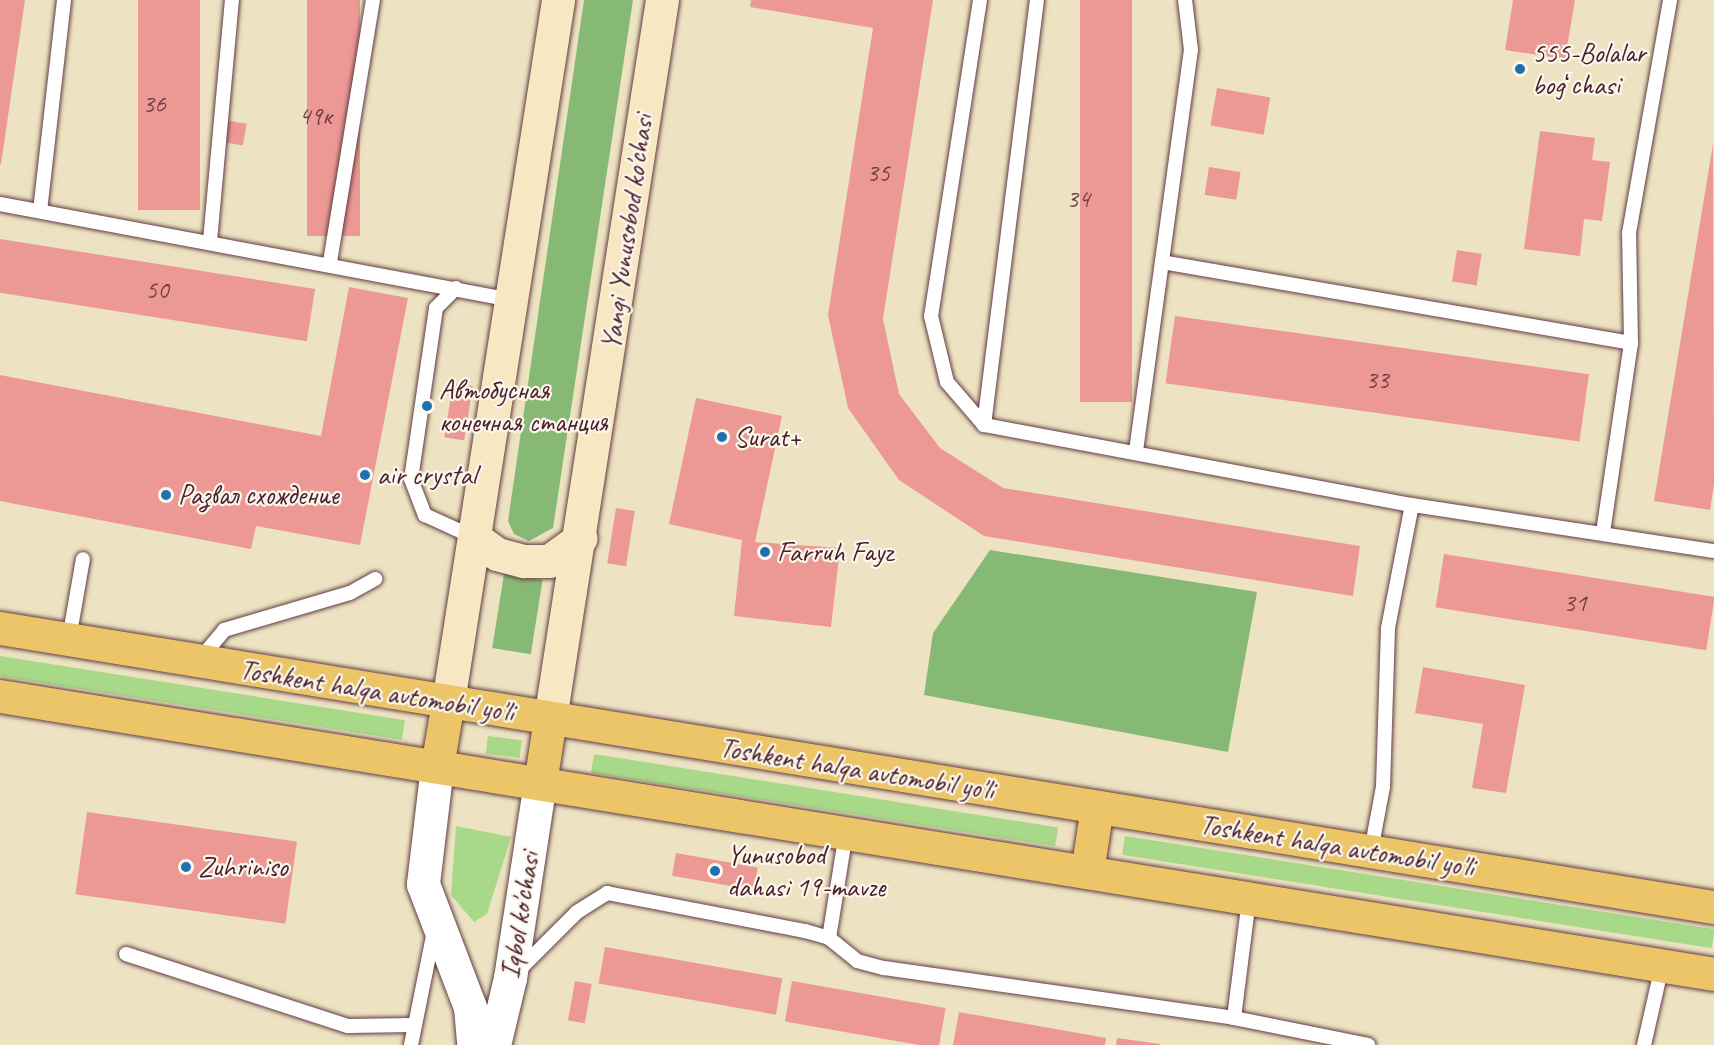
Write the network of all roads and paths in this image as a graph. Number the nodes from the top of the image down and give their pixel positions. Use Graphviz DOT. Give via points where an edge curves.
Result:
graph roads {
  1 [pos="64,0"];
  2 [pos="232,0"];
  3 [pos="373,0"];
  4 [pos="558,0"];
  5 [pos="662,0"];
  6 [pos="980,0"];
  7 [pos="1037,0"];
  8 [pos="1185,0"];
  9 [pos="1670,0"];
  10 [pos="0,204"];
  11 [pos="40,212"];
  12 [pos="210,241"];
  13 [pos="330,262"];
  14 [pos="1162,262"];
  15 [pos="456,288"];
  16 [pos="514,301"];
  17 [pos="1631,343"];
  18 [pos="984,425"];
  19 [pos="1136,451"];
  20 [pos="1412,505"];
  21 [pos="1603,533"];
  22 [pos="475,538"];
  23 [pos="581,538"];
  24 [pos="1714,551"];
  25 [pos="83,559"];
  26 [pos="375,579"];
  27 [pos="0,628"];
  28 [pos="68,641"];
  29 [pos="197,663"];
  30 [pos="0,696"];
  31 [pos="448,702"];
  32 [pos="550,718"];
  33 [pos="437,766"];
  34 [pos="540,783"];
  35 [pos="1097,807"];
  36 [pos="846,833"];
  37 [pos="1371,851"];
  38 [pos="1087,872"];
  39 [pos="1249,899"];
  40 [pos="1714,907"];
  41 [pos="435,926"];
  42 [pos="829,938"];
  43 [pos="126,954"];
  44 [pos="1662,966"];
  45 [pos="1714,974"];
  46 [pos="510,978"];
  47 [pos="1234,1018"];
  48 [pos="414,1025"];
  49 [pos="411,1045"];
  50 [pos="473,1045"];
  51 [pos="495,1045"];
  52 [pos="1368,1045"];
  53 [pos="1644,1045"];
  1 -- 11 [label="lane"];
  2 -- 12 [label="lane"];
  3 -- 13 [label="lane"];
  4 -- 16 [label="main road"];
  5 -- 23 [label="main road, Yangi Yunusobod ko'chasi"];
  6 -- 18 [label="lane" via="931,316 947,382"];
  7 -- 18 [label="lane"];
  8 -- 14 [label="lane" via="1191,50"];
  9 -- 17 [label="lane" via="1629,233"];
  10 -- 11 [label="lane"];
  11 -- 12 [label="lane"];
  12 -- 13 [label="lane"];
  13 -- 15 [label="lane"];
  14 -- 17 [label="lane"];
  14 -- 19 [label="lane"];
  15 -- 16 [label="lane"];
  15 -- 22 [label="lane" via="436,308 411,478 425,515"];
  16 -- 22 [label="main road"];
  17 -- 21 [label="lane"];
  18 -- 19 [label="lane"];
  19 -- 20 [label="lane"];
  20 -- 21 [label="lane"];
  20 -- 37 [label="lane" via="1388,628 1383,788"];
  21 -- 24 [label="lane"];
  22 -- 23 [label="main road" via="497,554 524,561 549,561"];
  22 -- 31 [label="main road"];
  23 -- 32 [label="main road, Yangi Yunusobod ko'chasi"];
  25 -- 28 [label="lane"];
  26 -- 29 [label="lane" via="350,593 224,630"];
  27 -- 28 [label="highway, Toshkent halqa avtomobil yo'li"];
  28 -- 29 [label="highway, Toshkent halqa avtomobil yo'li"];
  29 -- 31 [label="highway, Toshkent halqa avtomobil yo'li"];
  30 -- 33 [label="highway"];
  31 -- 32 [label="highway, Toshkent halqa avtomobil yo'li"];
  31 -- 33 [label="highway"];
  32 -- 34 [label="highway, Yangi Yunusobod ko'chasi"];
  32 -- 35 [label="highway, Toshkent halqa avtomobil yo'li"];
  33 -- 34 [label="highway"];
  33 -- 41 [label="street, Iqbol ko'chasi" via="423,884"];
  34 -- 36 [label="highway"];
  34 -- 46 [label="street, Iqbol ko'chasi"];
  35 -- 37 [label="highway, Toshkent halqa avtomobil yo'li"];
  35 -- 38 [label="highway"];
  36 -- 38 [label="highway"];
  36 -- 42 [label="lane"];
  37 -- 40 [label="highway, Toshkent halqa avtomobil yo'li"];
  38 -- 39 [label="highway"];
  39 -- 44 [label="highway"];
  39 -- 47 [label="lane"];
  41 -- 48 [label="lane"];
  41 -- 50 [label="street, Iqbol ko'chasi" via="470,1007"];
  42 -- 46 [label="lane" via="608,893 577,912"];
  42 -- 47 [label="lane" via="857,961 884,968"];
  43 -- 48 [label="lane" via="348,1026"];
  44 -- 45 [label="highway"];
  44 -- 53 [label="lane"];
  46 -- 51 [label="street, Iqbol ko'chasi"];
  47 -- 52 [label="lane"];
  48 -- 49 [label="lane"];
}
